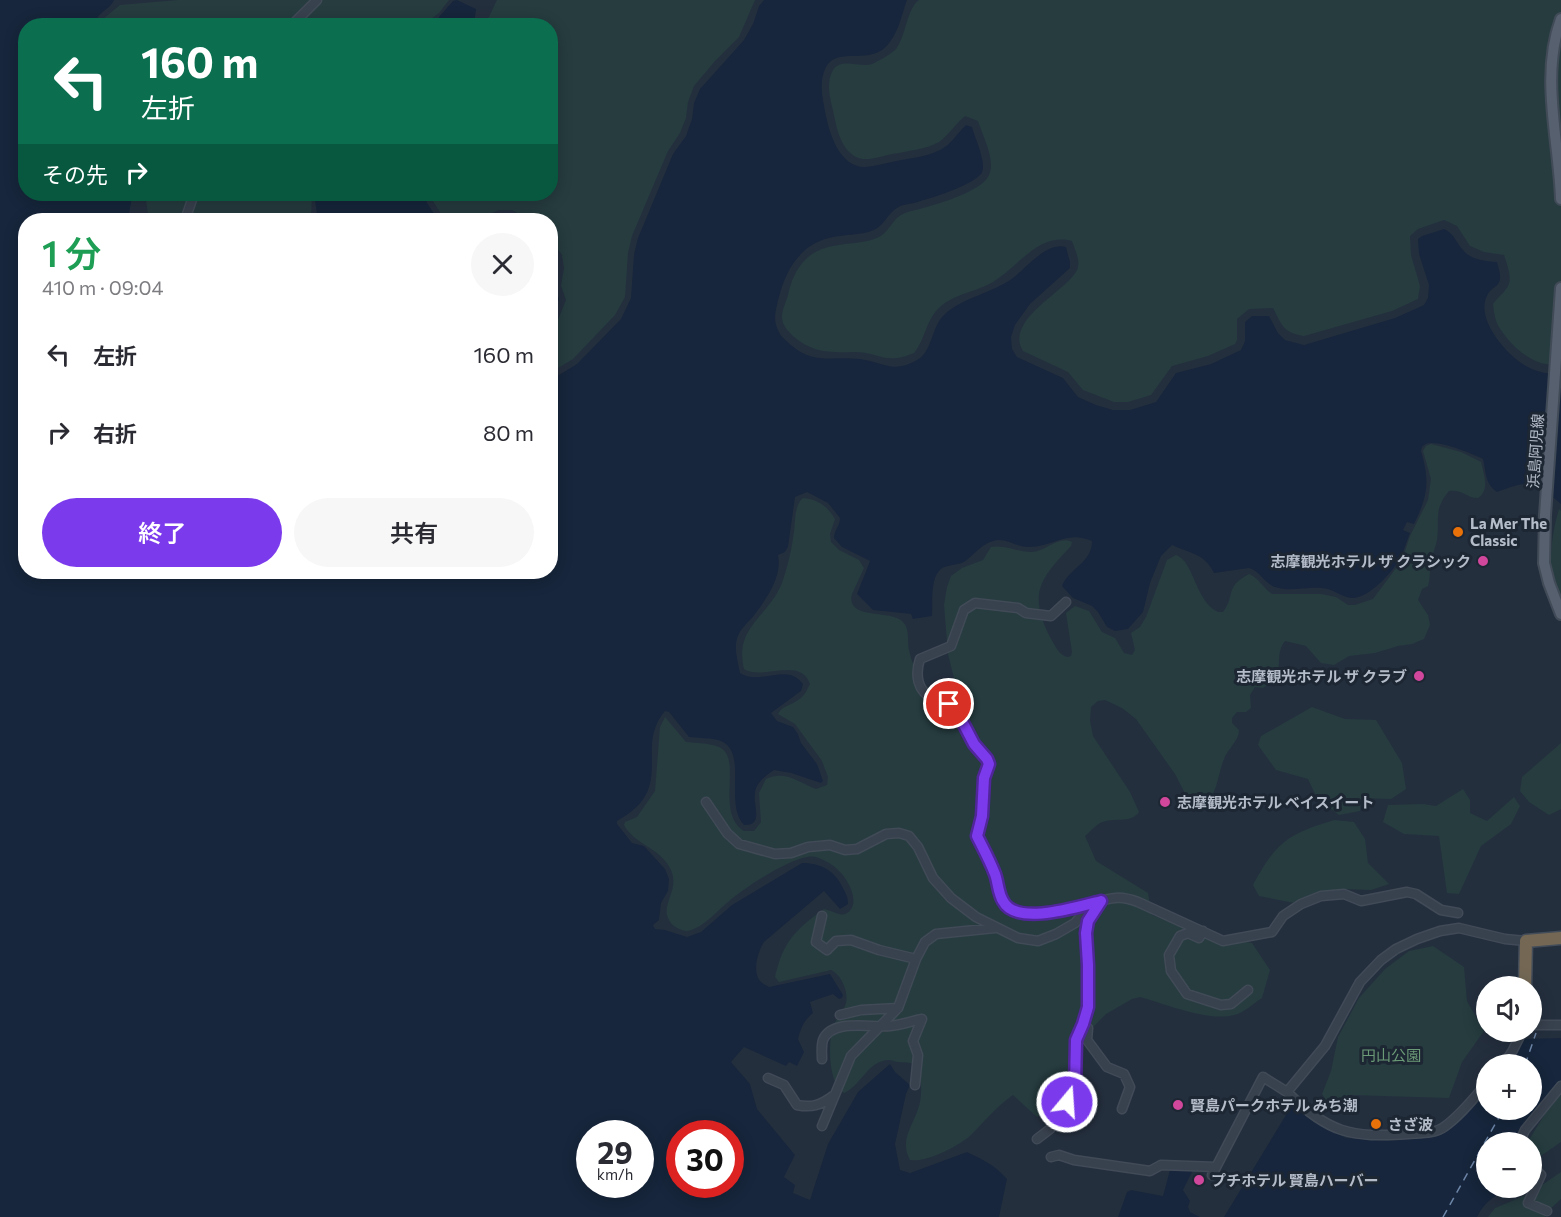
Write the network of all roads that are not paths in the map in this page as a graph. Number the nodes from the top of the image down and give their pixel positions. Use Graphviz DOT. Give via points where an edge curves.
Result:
graph roads {
  1 [pos="317,0"];
  2 [pos="299,18"];
  3 [pos="1561,19"];
  4 [pos="1561,199"];
  5 [pos="1561,288"];
  6 [pos="1066,602"];
  7 [pos="1561,614"];
  8 [pos="706,802"];
  9 [pos="1101,901"];
  10 [pos="1087,904"];
  11 [pos="1458,913"];
  12 [pos="822,916"];
  13 [pos="995,928"];
  14 [pos="1203,931"];
  15 [pos="1561,938"];
  16 [pos="1526,940"];
  17 [pos="916,959"];
  18 [pos="1525,976"];
  19 [pos="1248,990"];
  20 [pos="898,1008"];
  21 [pos="840,1015"];
  22 [pos="1083,1024"];
  23 [pos="1542,1025"];
  24 [pos="1561,1025"];
  25 [pos="881,1026"];
  26 [pos="822,1059"];
  27 [pos="768,1078"];
  28 [pos="915,1085"];
  29 [pos="1561,1086"];
  30 [pos="1287,1092"];
  31 [pos="836,1094"];
  32 [pos="1476,1094"];
  33 [pos="1122,1109"];
  34 [pos="822,1126"];
  35 [pos="1524,1132"];
  36 [pos="1037,1139"];
  37 [pos="1052,1157"];
  38 [pos="1530,1198"];
  39 [pos="1546,1211"];
  1 -- 2 [label="street"];
  3 -- 4 [label="main road" via="1551,90"];
  5 -- 7 [label="main road, 浜島阿児線" via="1544,563"];
  6 -- 10 [label="street" via="1051,616 975,603 964,610 951,646 920,659 916,672 922,690 949,704 989,764 977,836 1008,908 1038,914"];
  8 -- 13 [label="street" via="739,844 775,854 830,845 857,849 886,834 899,832 909,836 933,878 951,898"];
  9 -- 10 [label="street"];
  9 -- 14 [label="street" via="1131,900"];
  9 -- 22 [label="street" via="1088,921 1086,933 1088,1007"];
  10 -- 13 [label="street" via="1075,923 1038,941"];
  11 -- 14 [label="street" via="1441,910 1407,892 1361,901 1344,894 1321,896 1300,904 1283,916 1272,932 1223,941"];
  12 -- 17 [label="street" via="816,942 827,950 836,941 851,940"];
  13 -- 17 [label="street" via="936,934 925,942"];
  14 -- 19 [label="street" via="1199,938 1188,933 1180,936 1168,954 1171,971 1186,994 1221,1005 1231,1004"];
  15 -- 16 [label="highway"];
  16 -- 18 [label="highway"];
  16 -- 30 [label="street" via="1459,928 1440,930 1396,949 1360,982 1325,1046"];
  17 -- 20 [label="street"];
  20 -- 21 [label="street"];
  20 -- 25 [label="street"];
  22 -- 33 [label="street" via="1088,1028 1087,1040 1107,1067 1124,1074 1130,1087"];
  22 -- 36 [label="street" via="1076,1040 1075,1086 1050,1129"];
  23 -- 24 [label="street"];
  25 -- 26 [label="street" via="837,1028 826,1034"];
  25 -- 28 [label="street" via="922,1018 913,1041 918,1055"];
  25 -- 31 [label="street" via="851,1056"];
  27 -- 31 [label="street" via="784,1084 798,1105 823,1104"];
  29 -- 35 [label="street"];
  30 -- 32 [label="street" via="1337,1130 1398,1135 1444,1127"];
  30 -- 37 [label="street" via="1263,1077 1214,1171 1161,1165 1150,1171"];
  31 -- 34 [label="street"];
  38 -- 39 [label="street" via="1528,1203"];
}
